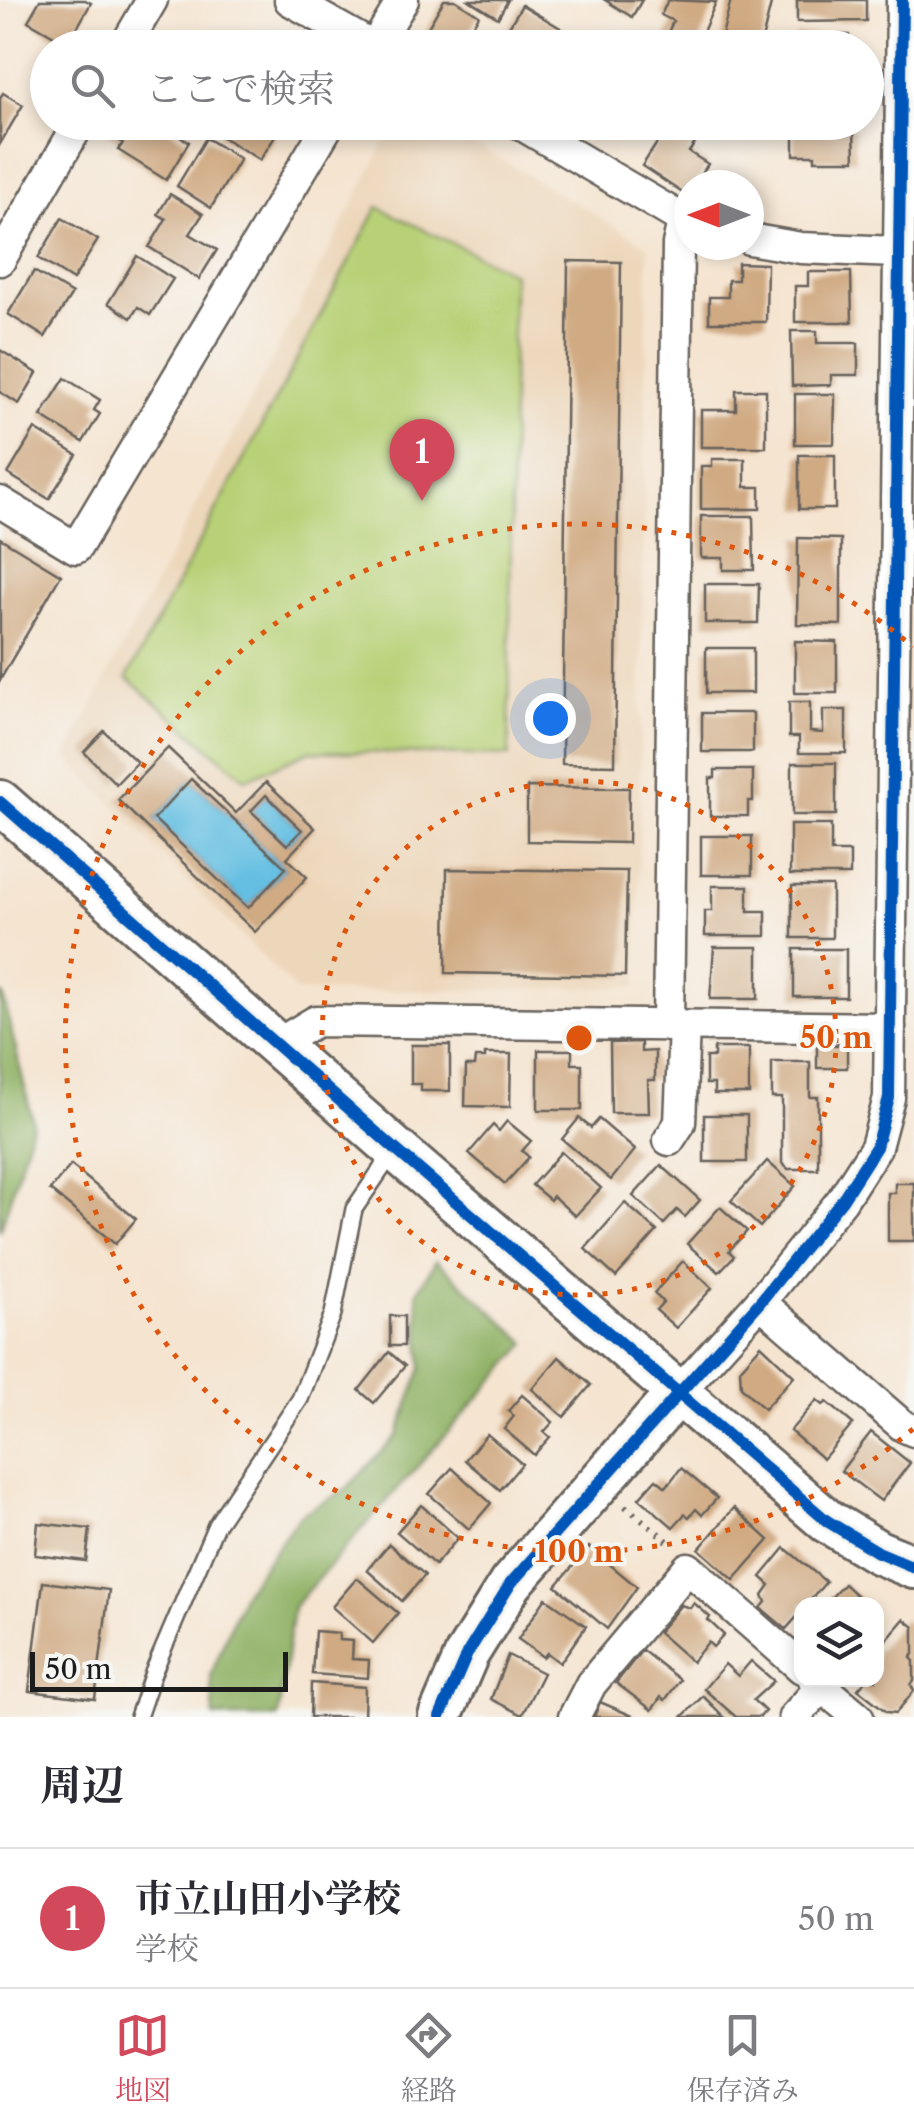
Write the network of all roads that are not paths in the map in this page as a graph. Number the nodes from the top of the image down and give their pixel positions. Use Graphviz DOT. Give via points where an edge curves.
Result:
graph roads {
  1 [pos="152,0"];
  2 [pos="290,0"];
  3 [pos="403,0"];
  4 [pos="902,0"];
  5 [pos="134,30"];
  6 [pos="344,30"];
  7 [pos="385,30"];
  8 [pos="70,140"];
  9 [pos="319,140"];
  10 [pos="547,140"];
  11 [pos="674,215"];
  12 [pos="764,242"];
  13 [pos="896,252"];
  14 [pos="0,260"];
  15 [pos="678,260"];
  16 [pos="0,502"];
  17 [pos="905,572"];
  18 [pos="0,802"];
  19 [pos="676,1026"];
  20 [pos="890,1028"];
  21 [pos="276,1045"];
  22 [pos="669,1140"];
  23 [pos="395,1149"];
  24 [pos="760,1302"];
  25 [pos="678,1394"];
  26 [pos="914,1431"];
  27 [pos="914,1567"];
  28 [pos="794,1662"];
  29 [pos="808,1687"];
  30 [pos="823,1687"];
  31 [pos="138,1717"];
  32 [pos="440,1717"];
  33 [pos="574,1717"];
  34 [pos="794,1717"];
  35 [pos="858,1717"];
  1 -- 5 [label="street"];
  2 -- 6 [label="street"];
  3 -- 7 [label="street"];
  4 -- 13 [label="street"];
  8 -- 14 [label="street"];
  9 -- 16 [label="street" via="76,548"];
  10 -- 11 [label="street"];
  12 -- 13 [label="street"];
  13 -- 17 [label="street"];
  15 -- 19 [label="street"];
  17 -- 20 [label="street"];
  18 -- 21 [label="street"];
  19 -- 20 [label="street"];
  19 -- 21 [label="street" via="316,1021"];
  19 -- 22 [label="street" via="680,1122"];
  20 -- 24 [label="street" via="889,1098 876,1147"];
  21 -- 23 [label="street"];
  23 -- 25 [label="street"];
  23 -- 31 [label="lane" via="354,1209 334,1314 300,1399 216,1525"];
  24 -- 25 [label="street"];
  24 -- 26 [label="street"];
  25 -- 27 [label="street" via="827,1521"];
  25 -- 32 [label="street" via="511,1583 467,1654"];
  28 -- 33 [label="street" via="688,1568 591,1684"];
  29 -- 34 [label="street"];
  30 -- 35 [label="street"];
}
